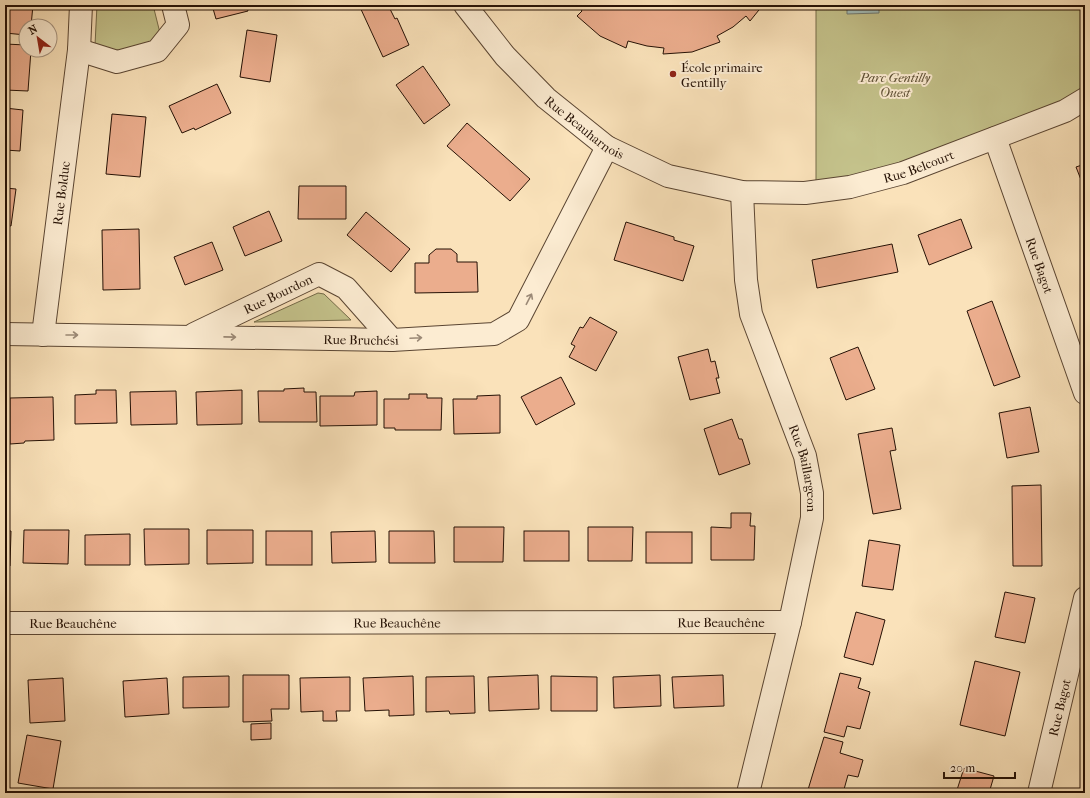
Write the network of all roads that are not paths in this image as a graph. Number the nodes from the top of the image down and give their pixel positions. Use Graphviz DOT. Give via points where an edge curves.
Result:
graph roads {
  1 [pos="81,5"];
  2 [pos="173,5"];
  3 [pos="465,5"];
  4 [pos="79,50"];
  5 [pos="1085,99"];
  6 [pos="995,138"];
  7 [pos="607,147"];
  8 [pos="742,192"];
  9 [pos="5,334"];
  10 [pos="43,335"];
  11 [pos="190,336"];
  12 [pos="392,340"];
  13 [pos="1085,393"];
  14 [pos="1085,598"];
  15 [pos="790,622"];
  16 [pos="5,623"];
  17 [pos="748,793"];
  18 [pos="1039,793"];
  1 -- 4 [label="street, Rue Bolduc"];
  2 -- 4 [label="street" via="178,25 157,51 117,62"];
  3 -- 7 [label="street, Rue Beauharnois" via="505,56 546,98"];
  4 -- 10 [label="street, Rue Bolduc"];
  5 -- 6 [label="street, Rue Belcourt" via="1066,110"];
  6 -- 8 [label="street, Rue Belcourt" via="903,173 850,187 805,192"];
  6 -- 13 [label="street, Rue Bagot"];
  7 -- 8 [label="street, Rue Beauharnois" via="668,176"];
  12 -- 7 [label="street, Rue Bruchési, one-way" via="494,334 518,320"];
  8 -- 15 [label="street, Rue Baillargeon" via="746,280 752,314 805,456 812,494 812,518"];
  9 -- 10 [label="street, Rue Bruchési"];
  10 -- 11 [label="street, Rue Bruchési, one-way"];
  11 -- 12 [label="street, Rue Bruchési, one-way"];
  11 -- 12 [label="street, Rue Bourdon" via="319,274 346,288"];
  14 -- 18 [label="street, Rue Bagot"];
  15 -- 16 [label="street, Rue Beauchêne"];
  15 -- 17 [label="street, Rue Baillargeon"];
}
